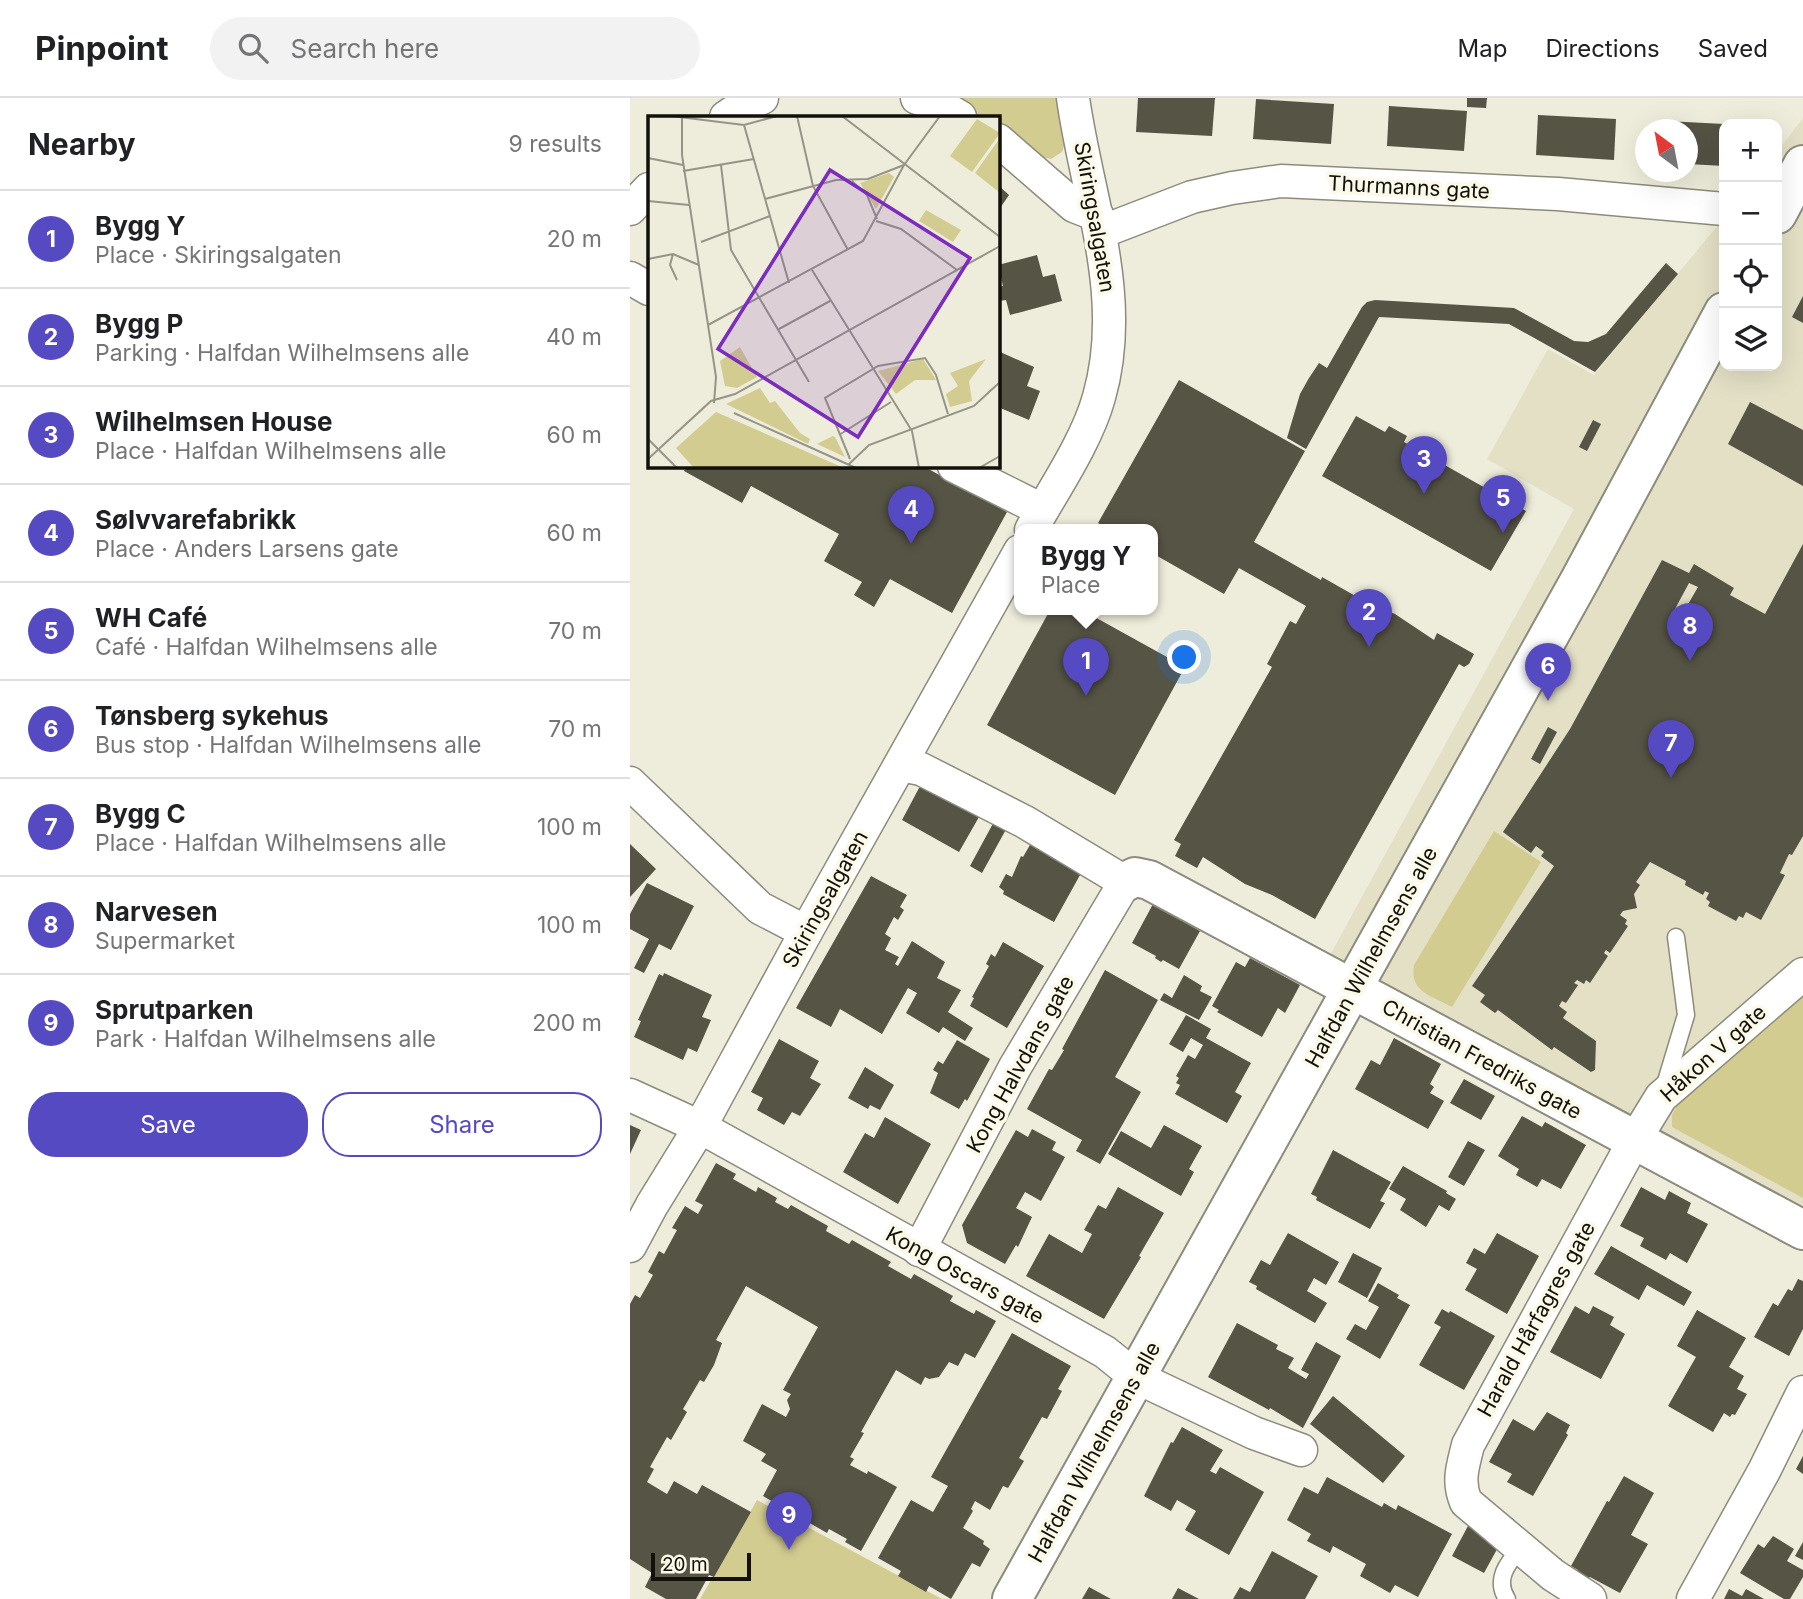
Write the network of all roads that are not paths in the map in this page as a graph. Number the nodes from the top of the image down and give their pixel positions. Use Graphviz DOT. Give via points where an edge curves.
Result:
graph roads {
  1 [pos="762,98"];
  2 [pos="917,98"];
  3 [pos="1073,98"];
  4 [pos="728,116"];
  5 [pos="958,116"];
  6 [pos="999,141"];
  7 [pos="1803,165"];
  8 [pos="648,190"];
  9 [pos="1782,205"];
  10 [pos="630,209"];
  11 [pos="1719,209"];
  12 [pos="1099,224"];
  13 [pos="630,278"];
  14 [pos="648,288"];
  15 [pos="1719,321"];
  16 [pos="956,467"];
  17 [pos="1037,520"];
  18 [pos="1014,562"];
  19 [pos="901,765"];
  20 [pos="630,783"];
  21 [pos="1125,882"];
  22 [pos="806,932"];
  23 [pos="1676,937"];
  24 [pos="1803,974"];
  25 [pos="1353,989"];
  26 [pos="630,1095"];
  27 [pos="1661,1097"];
  28 [pos="700,1128"];
  29 [pos="1634,1141"];
  30 [pos="1803,1230"];
  31 [pos="630,1246"];
  32 [pos="919,1250"];
  33 [pos="1136,1377"];
  34 [pos="1803,1392"];
  35 [pos="1301,1450"];
  36 [pos="1521,1547"];
  37 [pos="1012,1599"];
  38 [pos="1507,1599"];
  39 [pos="1590,1599"];
  40 [pos="1693,1599"];
  1 -- 4 [label="street"];
  2 -- 5 [label="street"];
  3 -- 12 [label="street, Skiringsalgaten"];
  6 -- 12 [label="street"];
  7 -- 9 [label="main road"];
  8 -- 10 [label="street"];
  11 -- 12 [label="street, Thurmanns gate" via="1558,194 1281,181 1192,197"];
  12 -- 17 [label="street, Skiringsalgaten" via="1110,303 1108,357 1089,422"];
  13 -- 14 [label="street"];
  15 -- 25 [label="main road, Halfdan Wilhelmsens alle"];
  16 -- 17 [label="street"];
  18 -- 19 [label="street, Skiringsalgaten"];
  19 -- 21 [label="street, Christian Fredriks gate" via="921,769 1025,822"];
  19 -- 22 [label="street, Skiringsalgaten"];
  20 -- 22 [label="street" via="760,908"];
  21 -- 25 [label="main road, Christian Fredriks gate" via="1135,877 1149,880"];
  21 -- 32 [label="street, Kong Halvdans gate" via="1015,1067"];
  22 -- 28 [label="street, Skiringsalgaten"];
  23 -- 27 [label="lane" via="1686,1015"];
  24 -- 27 [label="street, Håkon V gate"];
  25 -- 29 [label="main road, Christian Fredriks gate"];
  25 -- 33 [label="main road, Halfdan Wilhelmsens alle"];
  26 -- 28 [label="street, Kong Oscars gate"];
  27 -- 29 [label="street, Håkon V gate"];
  28 -- 31 [label="street, Skiringsalgaten"];
  28 -- 32 [label="street, Kong Oscars gate"];
  29 -- 30 [label="main road, Christian Fredriks gate"];
  29 -- 36 [label="street, Harald Hårfagres gate" via="1473,1435 1461,1474 1466,1502"];
  32 -- 33 [label="street, Kong Oscars gate" via="1105,1352"];
  33 -- 35 [label="street, Kong Oscars gate"];
  33 -- 37 [label="main road, Halfdan Wilhelmsens alle"];
  34 -- 40 [label="street"];
  36 -- 38 [label="lane" via="1506,1566 1502,1580"];
  36 -- 39 [label="street"];
}
